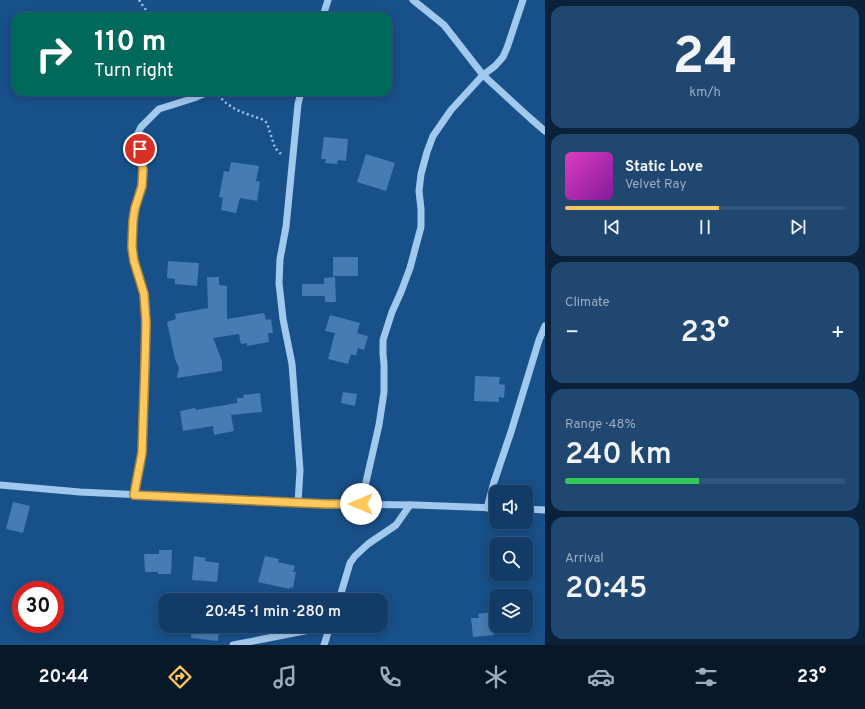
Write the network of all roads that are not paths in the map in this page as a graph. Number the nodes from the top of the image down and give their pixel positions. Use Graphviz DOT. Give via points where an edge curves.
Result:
graph roads {
  1 [pos="328,0"];
  2 [pos="413,0"];
  3 [pos="523,0"];
  4 [pos="324,12"];
  5 [pos="483,74"];
  6 [pos="199,96"];
  7 [pos="300,96"];
  8 [pos="545,131"];
  9 [pos="545,326"];
  10 [pos="0,485"];
  11 [pos="134,495"];
  12 [pos="298,503"];
  13 [pos="361,504"];
  14 [pos="410,505"];
  15 [pos="487,508"];
  16 [pos="533,509"];
  17 [pos="545,510"];
  18 [pos="341,593"];
  19 [pos="294,633"];
  20 [pos="328,633"];
  21 [pos="233,645"];
  22 [pos="324,645"];
  1 -- 4 [label="street"];
  2 -- 5 [label="street" via="444,25"];
  3 -- 5 [label="street" via="508,48 495,66"];
  5 -- 8 [label="street"];
  5 -- 13 [label="street" via="451,110 433,136 427,152 419,191 422,226 410,268 383,340 384,392"];
  6 -- 11 [label="street" via="158,109 141,126 138,133 143,170 142,186 133,221 132,247 144,294 146,322 142,453"];
  7 -- 12 [label="street" via="279,283 292,364 300,470"];
  9 -- 15 [label="street"];
  10 -- 11 [label="street"];
  11 -- 12 [label="street"];
  12 -- 13 [label="street"];
  13 -- 14 [label="street"];
  14 -- 15 [label="street"];
  14 -- 18 [label="street" via="396,524 354,556"];
  16 -- 17 [label="street"];
  19 -- 21 [label="street"];
  20 -- 22 [label="street"];
}
